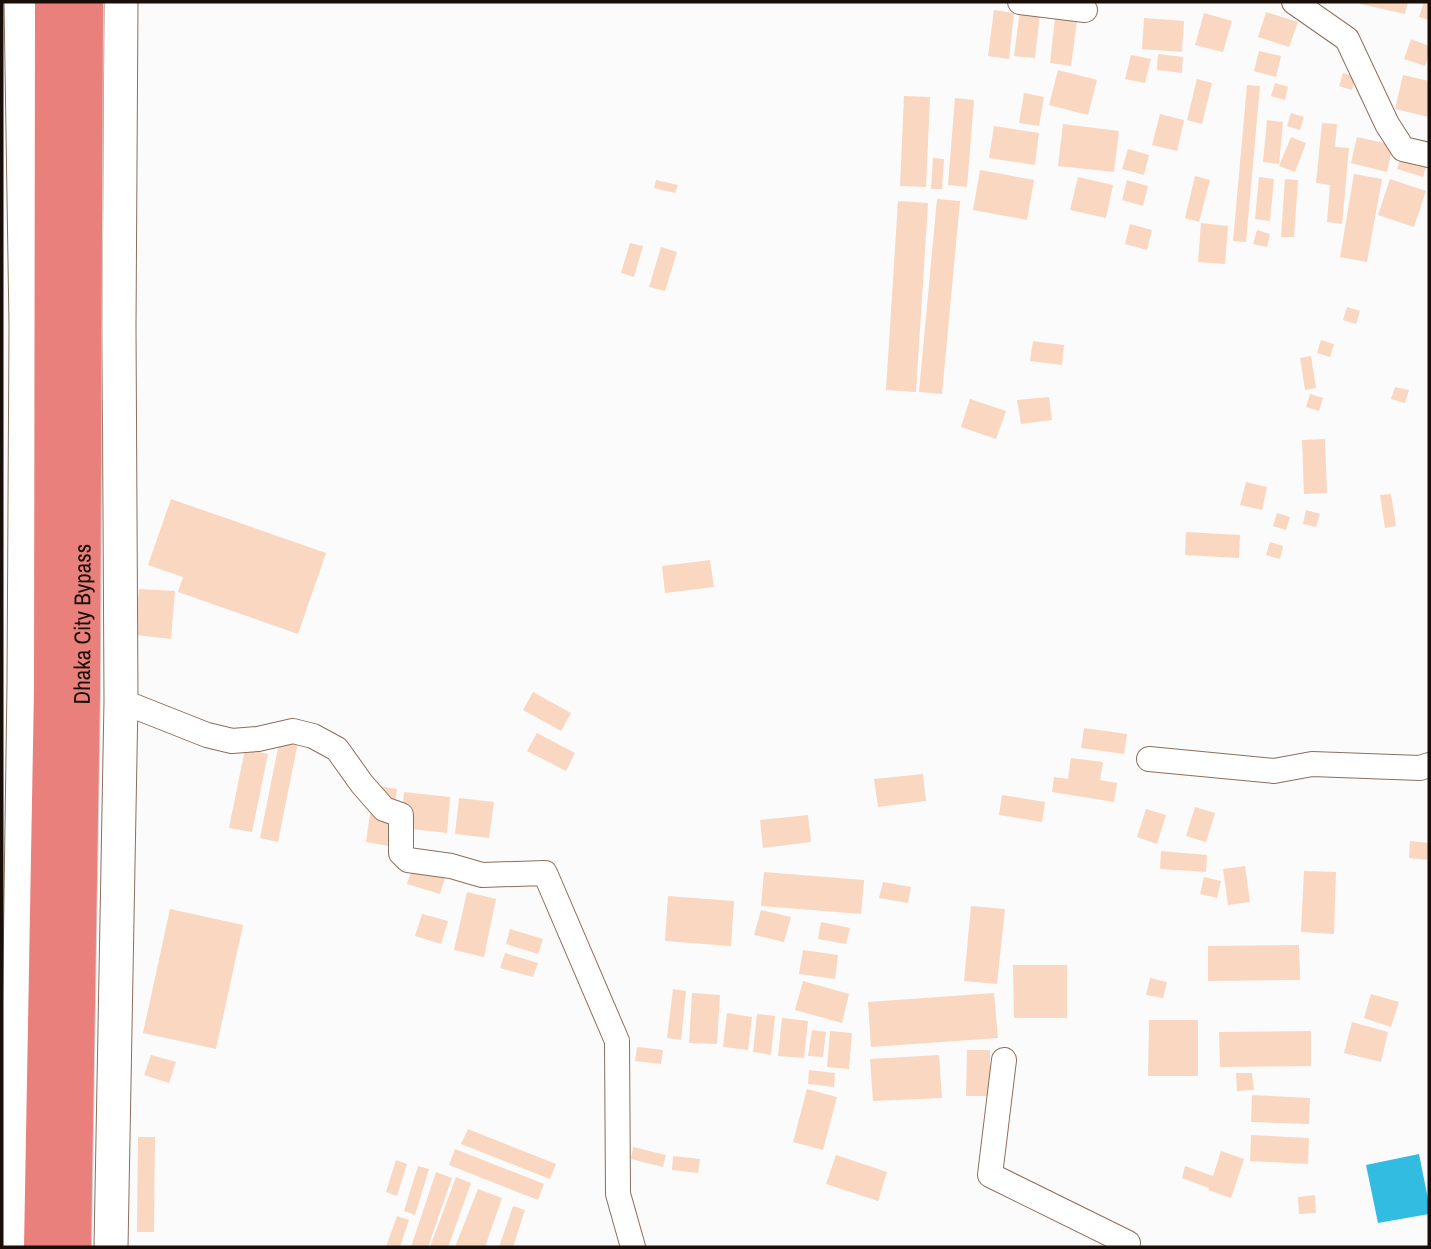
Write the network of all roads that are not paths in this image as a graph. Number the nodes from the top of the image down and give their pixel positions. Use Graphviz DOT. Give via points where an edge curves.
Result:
graph roads {
  1 [pos="21,2"];
  2 [pos="54,2"];
  3 [pos="84,2"];
  4 [pos="121,2"];
  5 [pos="1020,2"];
  6 [pos="1294,2"];
  7 [pos="1085,10"];
  8 [pos="1429,155"];
  9 [pos="121,701"];
  10 [pos="1149,758"];
  11 [pos="1429,765"];
  12 [pos="1004,1060"];
  13 [pos="16,1247"];
  14 [pos="43,1247"];
  15 [pos="72,1247"];
  16 [pos="111,1247"];
  17 [pos="633,1247"];
  18 [pos="1127,1247"];
  1 -- 13 [label="main road" via="26,326"];
  2 -- 14 [label="highway, Dhaka City Bypass" via="53,689"];
  3 -- 15 [label="highway, Dhaka City Bypass" via="81,692"];
  4 -- 9 [label="main road"];
  5 -- 7 [label="street"];
  6 -- 8 [label="street" via="1348,39 1403,149"];
  9 -- 16 [label="main road"];
  9 -- 17 [label="street" via="232,741 293,731 313,736 337,748 384,809 401,815 401,853 408,860 482,875 545,873 617,1041 618,1194"];
  10 -- 11 [label="street" via="1274,771 1312,764"];
  12 -- 18 [label="street" via="990,1175 1128,1243"];
}
